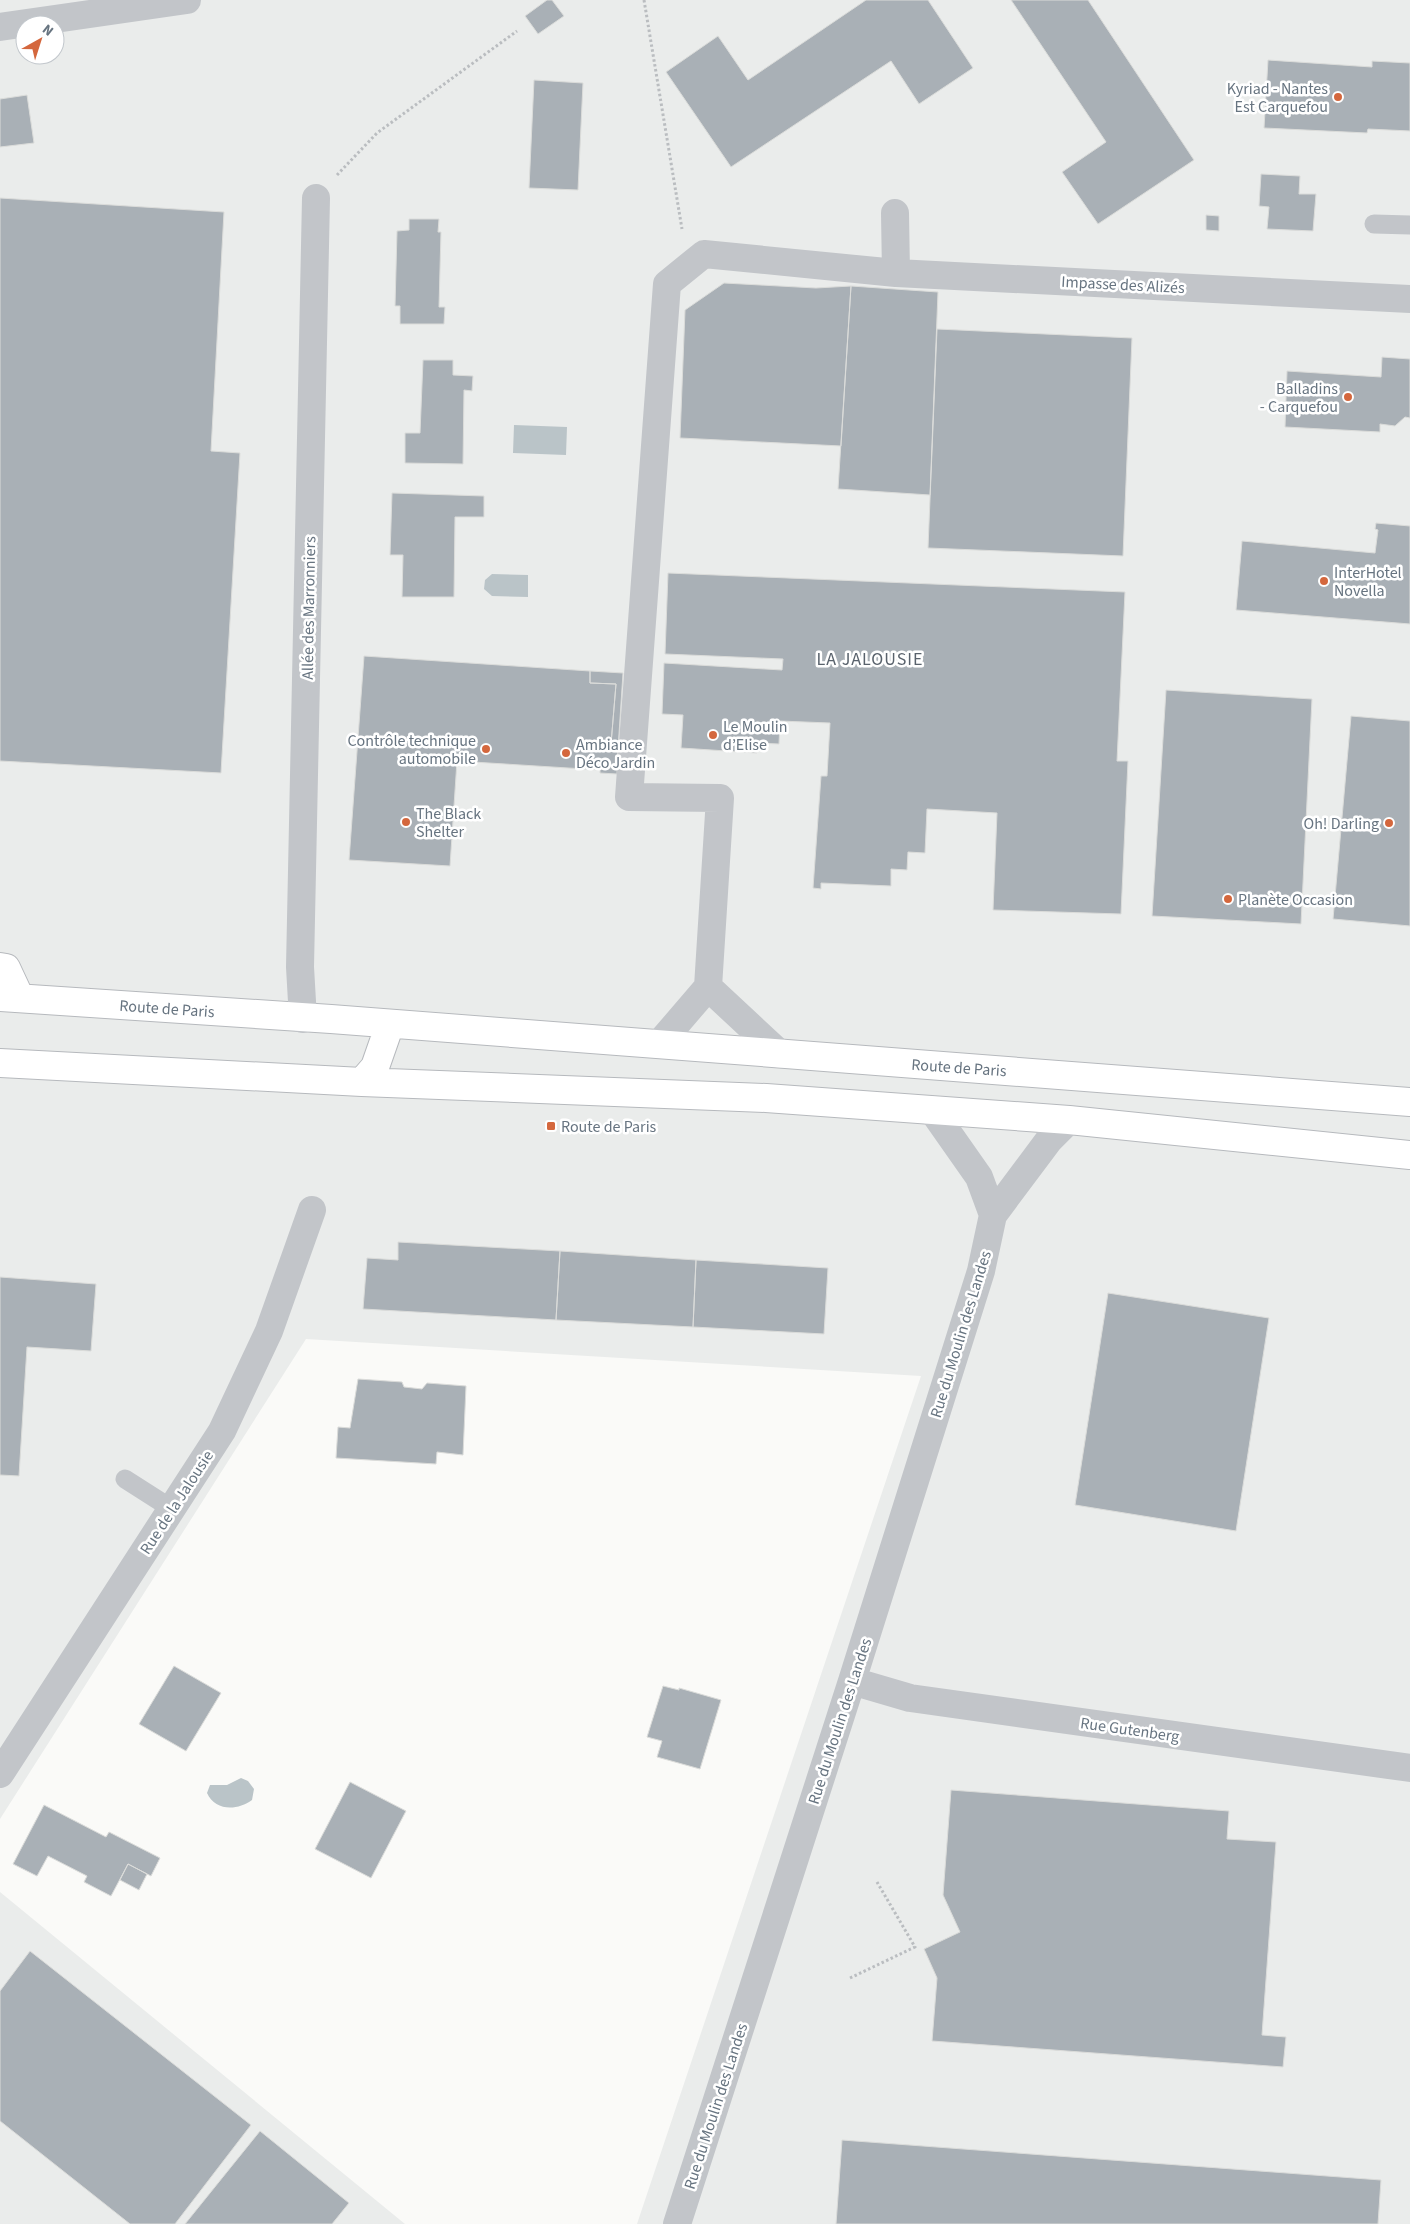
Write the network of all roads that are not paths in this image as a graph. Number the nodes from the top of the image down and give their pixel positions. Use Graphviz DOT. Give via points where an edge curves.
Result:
graph roads {
  1 [pos="188,0"];
  2 [pos="0,27"];
  3 [pos="316,198"];
  4 [pos="895,212"];
  5 [pos="1374,224"];
  6 [pos="1410,225"];
  7 [pos="896,273"];
  8 [pos="1410,299"];
  9 [pos="0,967"];
  10 [pos="708,987"];
  11 [pos="10,997"];
  12 [pos="303,1018"];
  13 [pos="390,1024"];
  14 [pos="659,1044"];
  15 [pos="780,1054"];
  16 [pos="0,1063"];
  17 [pos="362,1082"];
  18 [pos="1410,1102"];
  19 [pos="932,1110"];
  20 [pos="1069,1120"];
  21 [pos="1410,1155"];
  22 [pos="312,1210"];
  23 [pos="993,1215"];
  24 [pos="125,1479"];
  25 [pos="172,1509"];
  26 [pos="852,1681"];
  27 [pos="1410,1768"];
  28 [pos="0,1774"];
  29 [pos="677,2224"];
  1 -- 2 [label="street"];
  3 -- 12 [label="street, Allée des Marronniers" via="300,957"];
  4 -- 7 [label="street"];
  5 -- 6 [label="lane"];
  7 -- 8 [label="street, Impasse des Alizés"];
  7 -- 10 [label="street, Impasse des Alizés" via="704,254 667,284 629,797 720,798"];
  9 -- 11 [label="main road" via="6,968"];
  10 -- 14 [label="street"];
  10 -- 15 [label="street"];
  11 -- 12 [label="main road, Route de Paris"];
  12 -- 13 [label="main road, Route de Paris"];
  13 -- 14 [label="main road, Route de Paris"];
  13 -- 17 [label="main road" via="375,1067"];
  14 -- 15 [label="main road, Route de Paris"];
  15 -- 18 [label="main road, Route de Paris"];
  16 -- 17 [label="main road"];
  17 -- 19 [label="main road" via="766,1098"];
  19 -- 20 [label="main road"];
  19 -- 23 [label="street" via="979,1177"];
  20 -- 21 [label="main road"];
  20 -- 23 [label="street, Rue du Moulin des Landes" via="1049,1140"];
  22 -- 25 [label="street, Rue de la Jalousie" via="269,1331 222,1432"];
  23 -- 26 [label="street, Rue du Moulin des Landes" via="981,1271"];
  24 -- 25 [label="lane"];
  25 -- 28 [label="street, Rue de la Jalousie"];
  26 -- 27 [label="street, Rue Gutenberg" via="910,1698"];
  26 -- 29 [label="street, Rue du Moulin des Landes"];
}
